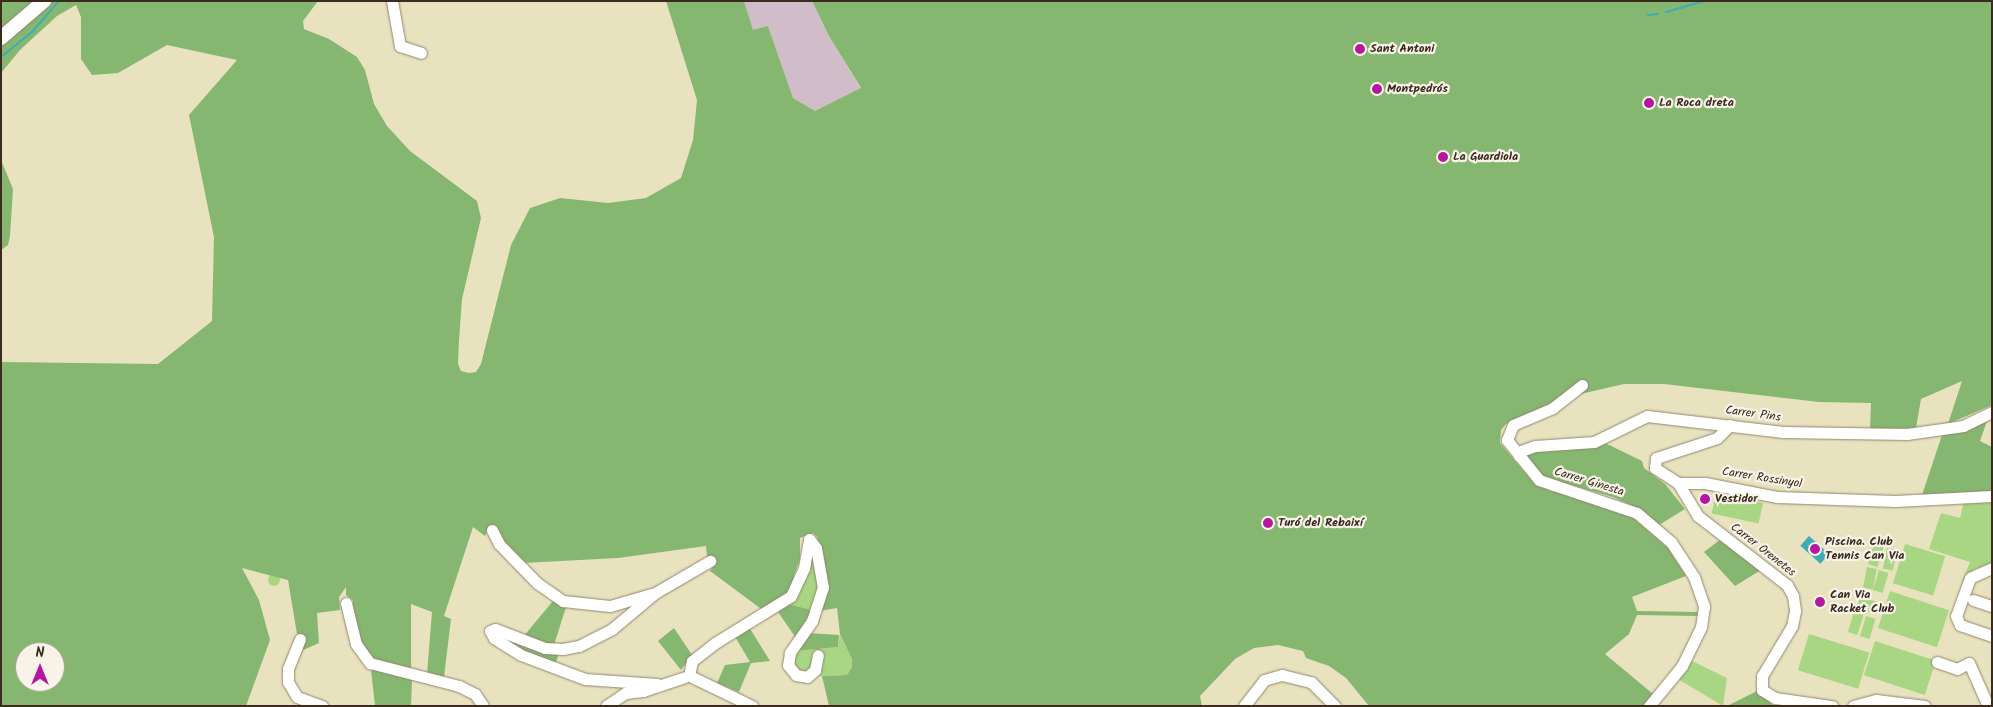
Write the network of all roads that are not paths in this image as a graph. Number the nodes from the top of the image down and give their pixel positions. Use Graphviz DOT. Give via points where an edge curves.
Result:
graph roads {
  1 [pos="44,1"];
  2 [pos="392,1"];
  3 [pos="1,38"];
  4 [pos="421,53"];
  5 [pos="1582,386"];
  6 [pos="1992,412"];
  7 [pos="1730,425"];
  8 [pos="1518,456"];
  9 [pos="1678,484"];
  10 [pos="1992,496"];
  11 [pos="492,530"];
  12 [pos="710,561"];
  13 [pos="1992,568"];
  14 [pos="656,593"];
  15 [pos="1973,600"];
  16 [pos="346,603"];
  17 [pos="1992,606"];
  18 [pos="1992,636"];
  19 [pos="300,639"];
  20 [pos="818,655"];
  21 [pos="1937,662"];
  22 [pos="689,675"];
  23 [pos="657,684"];
  24 [pos="1989,704"];
  25 [pos="322,706"];
  26 [pos="483,706"];
  27 [pos="606,706"];
  28 [pos="752,706"];
  29 [pos="1244,706"];
  30 [pos="1335,706"];
  31 [pos="1649,706"];
  32 [pos="1832,706"];
  33 [pos="1853,706"];
  34 [pos="1926,706"];
  1 -- 3 [label="main road"];
  2 -- 4 [label="street" via="400,46"];
  5 -- 8 [label="street, Carrer Ginesta" via="1553,408 1510,428 1507,440"];
  6 -- 7 [label="street, Carrer Pins" via="1963,426 1907,434 1806,433"];
  7 -- 8 [label="street, Carrer Pins" via="1647,416 1594,442 1535,446 1521,451"];
  7 -- 9 [label="street" via="1717,438 1656,458 1655,468"];
  8 -- 31 [label="street, Carrer Ginesta" via="1539,480 1637,513 1675,546 1694,577 1704,606 1701,627 1682,666"];
  9 -- 10 [label="street, Carrer Rossinyol" via="1705,483 1777,497 1828,500 1895,502"];
  9 -- 32 [label="street, Carrer Orenetes" via="1698,516 1787,585 1793,596 1792,626 1762,676 1762,690 1775,698"];
  11 -- 14 [label="street" via="499,544 537,583 564,601 610,606"];
  12 -- 14 [label="street"];
  13 -- 18 [label="street" via="1970,578 1956,616 1960,625"];
  14 -- 23 [label="street" via="604,634 568,649 536,646 495,629 490,631 494,638 521,655 585,679"];
  15 -- 17 [label="street"];
  16 -- 26 [label="street" via="356,644 370,663 468,690 481,699"];
  19 -- 25 [label="street" via="288,669 290,688 302,700"];
  20 -- 22 [label="street" via="815,670 807,676 796,675 788,665 790,653 812,621 823,593 819,557 809,539 804,568 791,596 715,643 692,661"];
  21 -- 24 [label="street" via="1957,669 1968,663"];
  22 -- 23 [label="street"];
  22 -- 28 [label="street"];
  23 -- 27 [label="street" via="643,691 625,693"];
  29 -- 30 [label="street" via="1264,680 1282,675 1311,682"];
  33 -- 34 [label="street" via="1876,700"];
}
